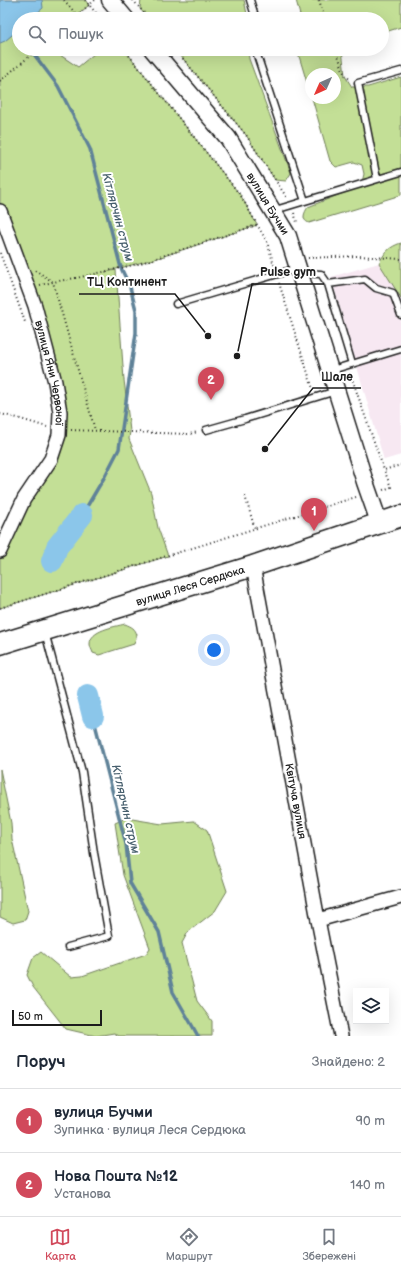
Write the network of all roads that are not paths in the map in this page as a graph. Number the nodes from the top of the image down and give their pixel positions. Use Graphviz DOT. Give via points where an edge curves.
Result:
graph roads {
  1 [pos="110,0"];
  2 [pos="250,0"];
  3 [pos="120,12"];
  4 [pos="254,12"];
  5 [pos="158,56"];
  6 [pos="257,56"];
  7 [pos="401,71"];
  8 [pos="401,172"];
  9 [pos="377,179"];
  10 [pos="305,201"];
  11 [pos="0,211"];
  12 [pos="272,211"];
  13 [pos="297,266"];
  14 [pos="328,284"];
  15 [pos="176,304"];
  16 [pos="401,315"];
  17 [pos="401,349"];
  18 [pos="352,364"];
  19 [pos="330,370"];
  20 [pos="336,391"];
  21 [pos="206,430"];
  22 [pos="401,516"];
  23 [pos="379,522"];
  24 [pos="0,551"];
  25 [pos="253,566"];
  26 [pos="44,630"];
  27 [pos="0,644"];
  28 [pos="401,897"];
  29 [pos="318,920"];
  30 [pos="68,947"];
  31 [pos="341,1036"];
  1 -- 3 [label="street"];
  2 -- 4 [label="lane"];
  5 -- 12 [label="street, вулиця Бучми" via="228,138"];
  6 -- 10 [label="lane"];
  7 -- 9 [label="lane" via="358,83"];
  8 -- 9 [label="lane"];
  9 -- 10 [label="lane"];
  10 -- 12 [label="lane"];
  11 -- 24 [label="street, вулиця Яни Червоної" via="35,306 55,382 60,412 60,435 51,459 24,499"];
  12 -- 13 [label="street, вулиця Бучми" via="288,236"];
  13 -- 14 [label="lane" via="309,274 321,274"];
  13 -- 15 [label="lane"];
  13 -- 19 [label="street, вулиця Бучми"];
  14 -- 16 [label="lane" via="366,279 376,288 393,293"];
  14 -- 18 [label="lane"];
  17 -- 18 [label="lane"];
  18 -- 19 [label="lane"];
  19 -- 20 [label="street, вулиця Бучми"];
  20 -- 21 [label="lane"];
  20 -- 23 [label="street, вулиця Бучми"];
  22 -- 23 [label="main road, вулиця Леся Сердюка"];
  23 -- 25 [label="main road, вулиця Леся Сердюка"];
  25 -- 26 [label="main road, вулиця Леся Сердюка"];
  25 -- 29 [label="street, Квітуча вулиця"];
  26 -- 27 [label="main road, вулиця Леся Сердюка"];
  26 -- 30 [label="lane" via="82,772 109,936"];
  28 -- 29 [label="street"];
  29 -- 31 [label="street, Квітуча вулиця"];
}
